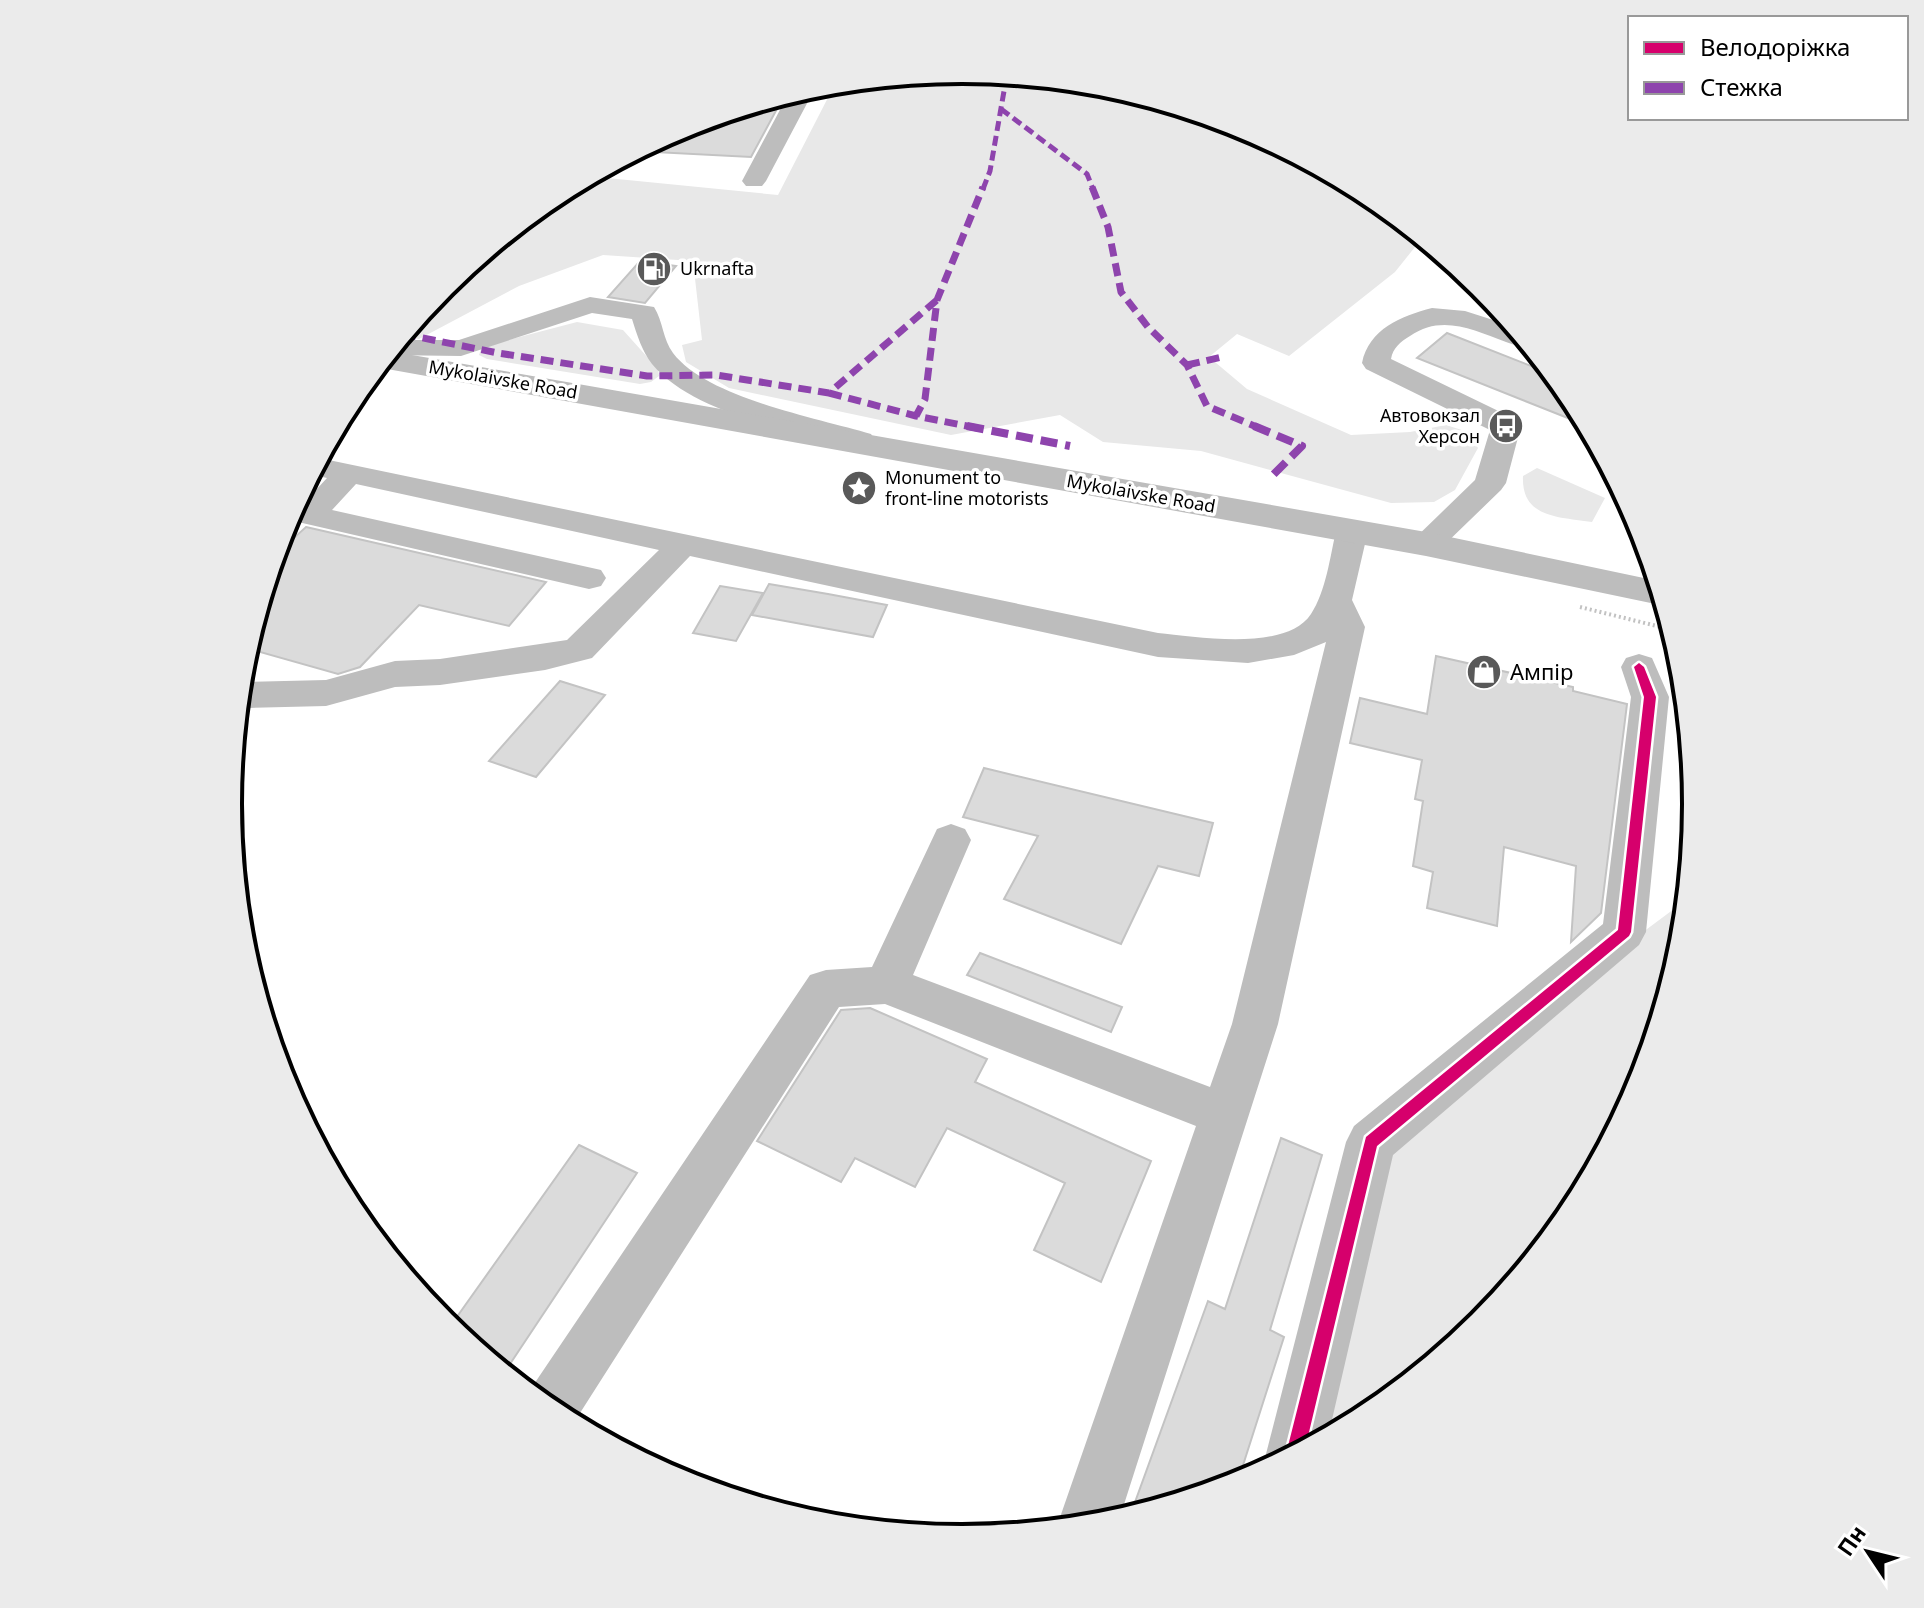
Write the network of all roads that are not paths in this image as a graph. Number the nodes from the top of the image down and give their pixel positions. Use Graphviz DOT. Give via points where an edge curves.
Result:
graph roads {
  1 [pos="795,104"];
  2 [pos="754,181"];
  3 [pos="1507,334"];
  4 [pos="406,348"];
  5 [pos="395,361"];
  6 [pos="891,450"];
  7 [pos="325,468"];
  8 [pos="350,473"];
  9 [pos="304,513"];
  10 [pos="301,520"];
  11 [pos="1352,531"];
  12 [pos="684,543"];
  13 [pos="1426,544"];
  14 [pos="589,578"];
  15 [pos="1649,591"];
  16 [pos="1334,599"];
  17 [pos="1639,667"];
  18 [pos="251,695"];
  19 [pos="951,840"];
  20 [pos="886,985"];
  21 [pos="1225,1115"];
  22 [pos="556,1399"];
  23 [pos="1298,1440"];
  24 [pos="1092,1512"];
  1 -- 2 [label="street"];
  3 -- 13 [label="street" via="1436,314 1410,320 1379,347 1376,363 1506,426 1490,483"];
  4 -- 6 [label="street" via="461,348 590,305 644,313 660,355 678,375 710,393"];
  5 -- 6 [label="main road, Mykolaivske Road"];
  6 -- 11 [label="main road, Mykolaivske Road"];
  7 -- 8 [label="street"];
  8 -- 9 [label="street"];
  8 -- 12 [label="street"];
  10 -- 14 [label="street"];
  11 -- 13 [label="main road, Mykolaivske Road"];
  11 -- 16 [label="street"];
  12 -- 16 [label="street" via="1158,645 1212,651 1260,650 1302,639 1324,623"];
  12 -- 18 [label="street" via="579,649 545,658 395,674 326,693"];
  13 -- 15 [label="main road, Mykolaivske Road"];
  16 -- 21 [label="street" via="1347,627 1255,1024"];
  17 -- 23 [label="street" via="1650,697 1624,932 1371,1142"];
  19 -- 20 [label="street"];
  20 -- 21 [label="street"];
  20 -- 22 [label="street" via="826,989"];
  21 -- 24 [label="street"];
}
